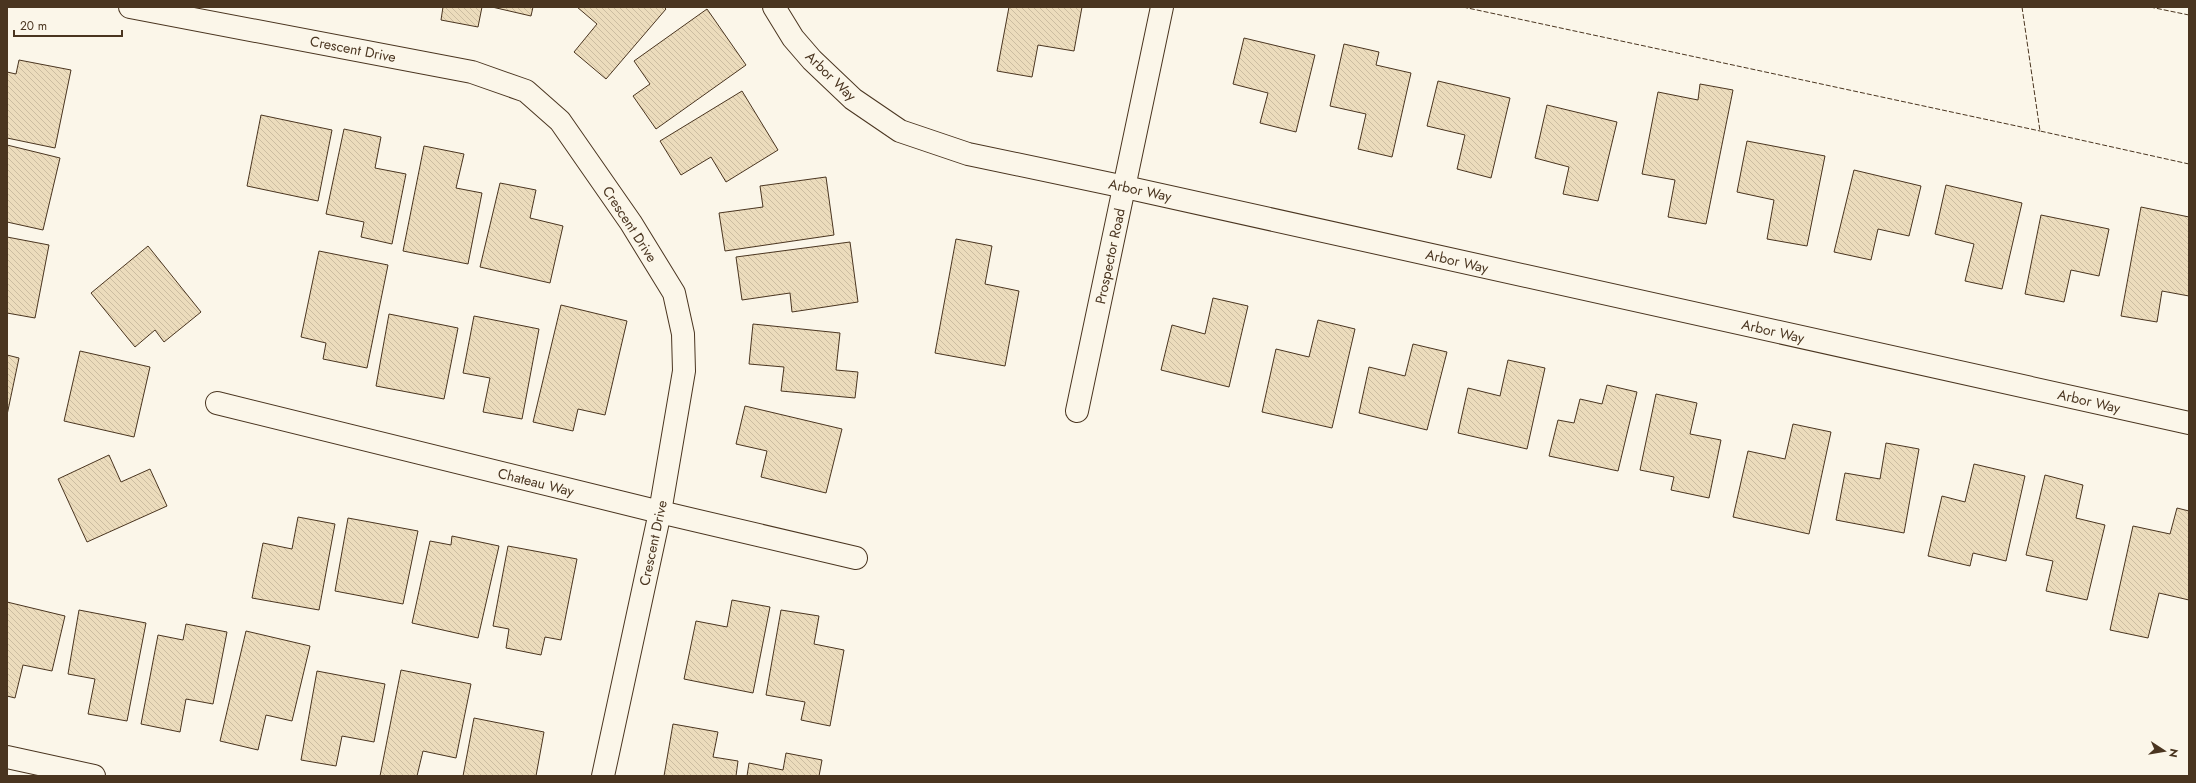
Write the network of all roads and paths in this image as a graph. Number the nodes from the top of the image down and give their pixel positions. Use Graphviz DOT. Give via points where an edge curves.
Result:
graph roads {
  1 [pos="130,7"];
  2 [pos="774,7"];
  3 [pos="1162,7"];
  4 [pos="1125,187"];
  5 [pos="217,403"];
  6 [pos="1077,411"];
  7 [pos="2189,423"];
  8 [pos="660,512"];
  9 [pos="856,558"];
  10 [pos="7,757"];
  11 [pos="94,776"];
  12 [pos="603,776"];
  1 -- 8 [label="street, Crescent Drive" via="472,72 526,91 560,121 631,223 674,293 683,334 684,371"];
  2 -- 4 [label="street, Arbor Way" via="793,38 812,60 853,99 900,130 968,154"];
  3 -- 4 [label="street, Prospector Road"];
  4 -- 6 [label="street, Prospector Road"];
  4 -- 7 [label="street, Arbor Way"];
  5 -- 8 [label="street, Chateau Way"];
  8 -- 9 [label="street, Chateau Way"];
  8 -- 12 [label="street, Crescent Drive"];
  10 -- 11 [label="street"];
}
